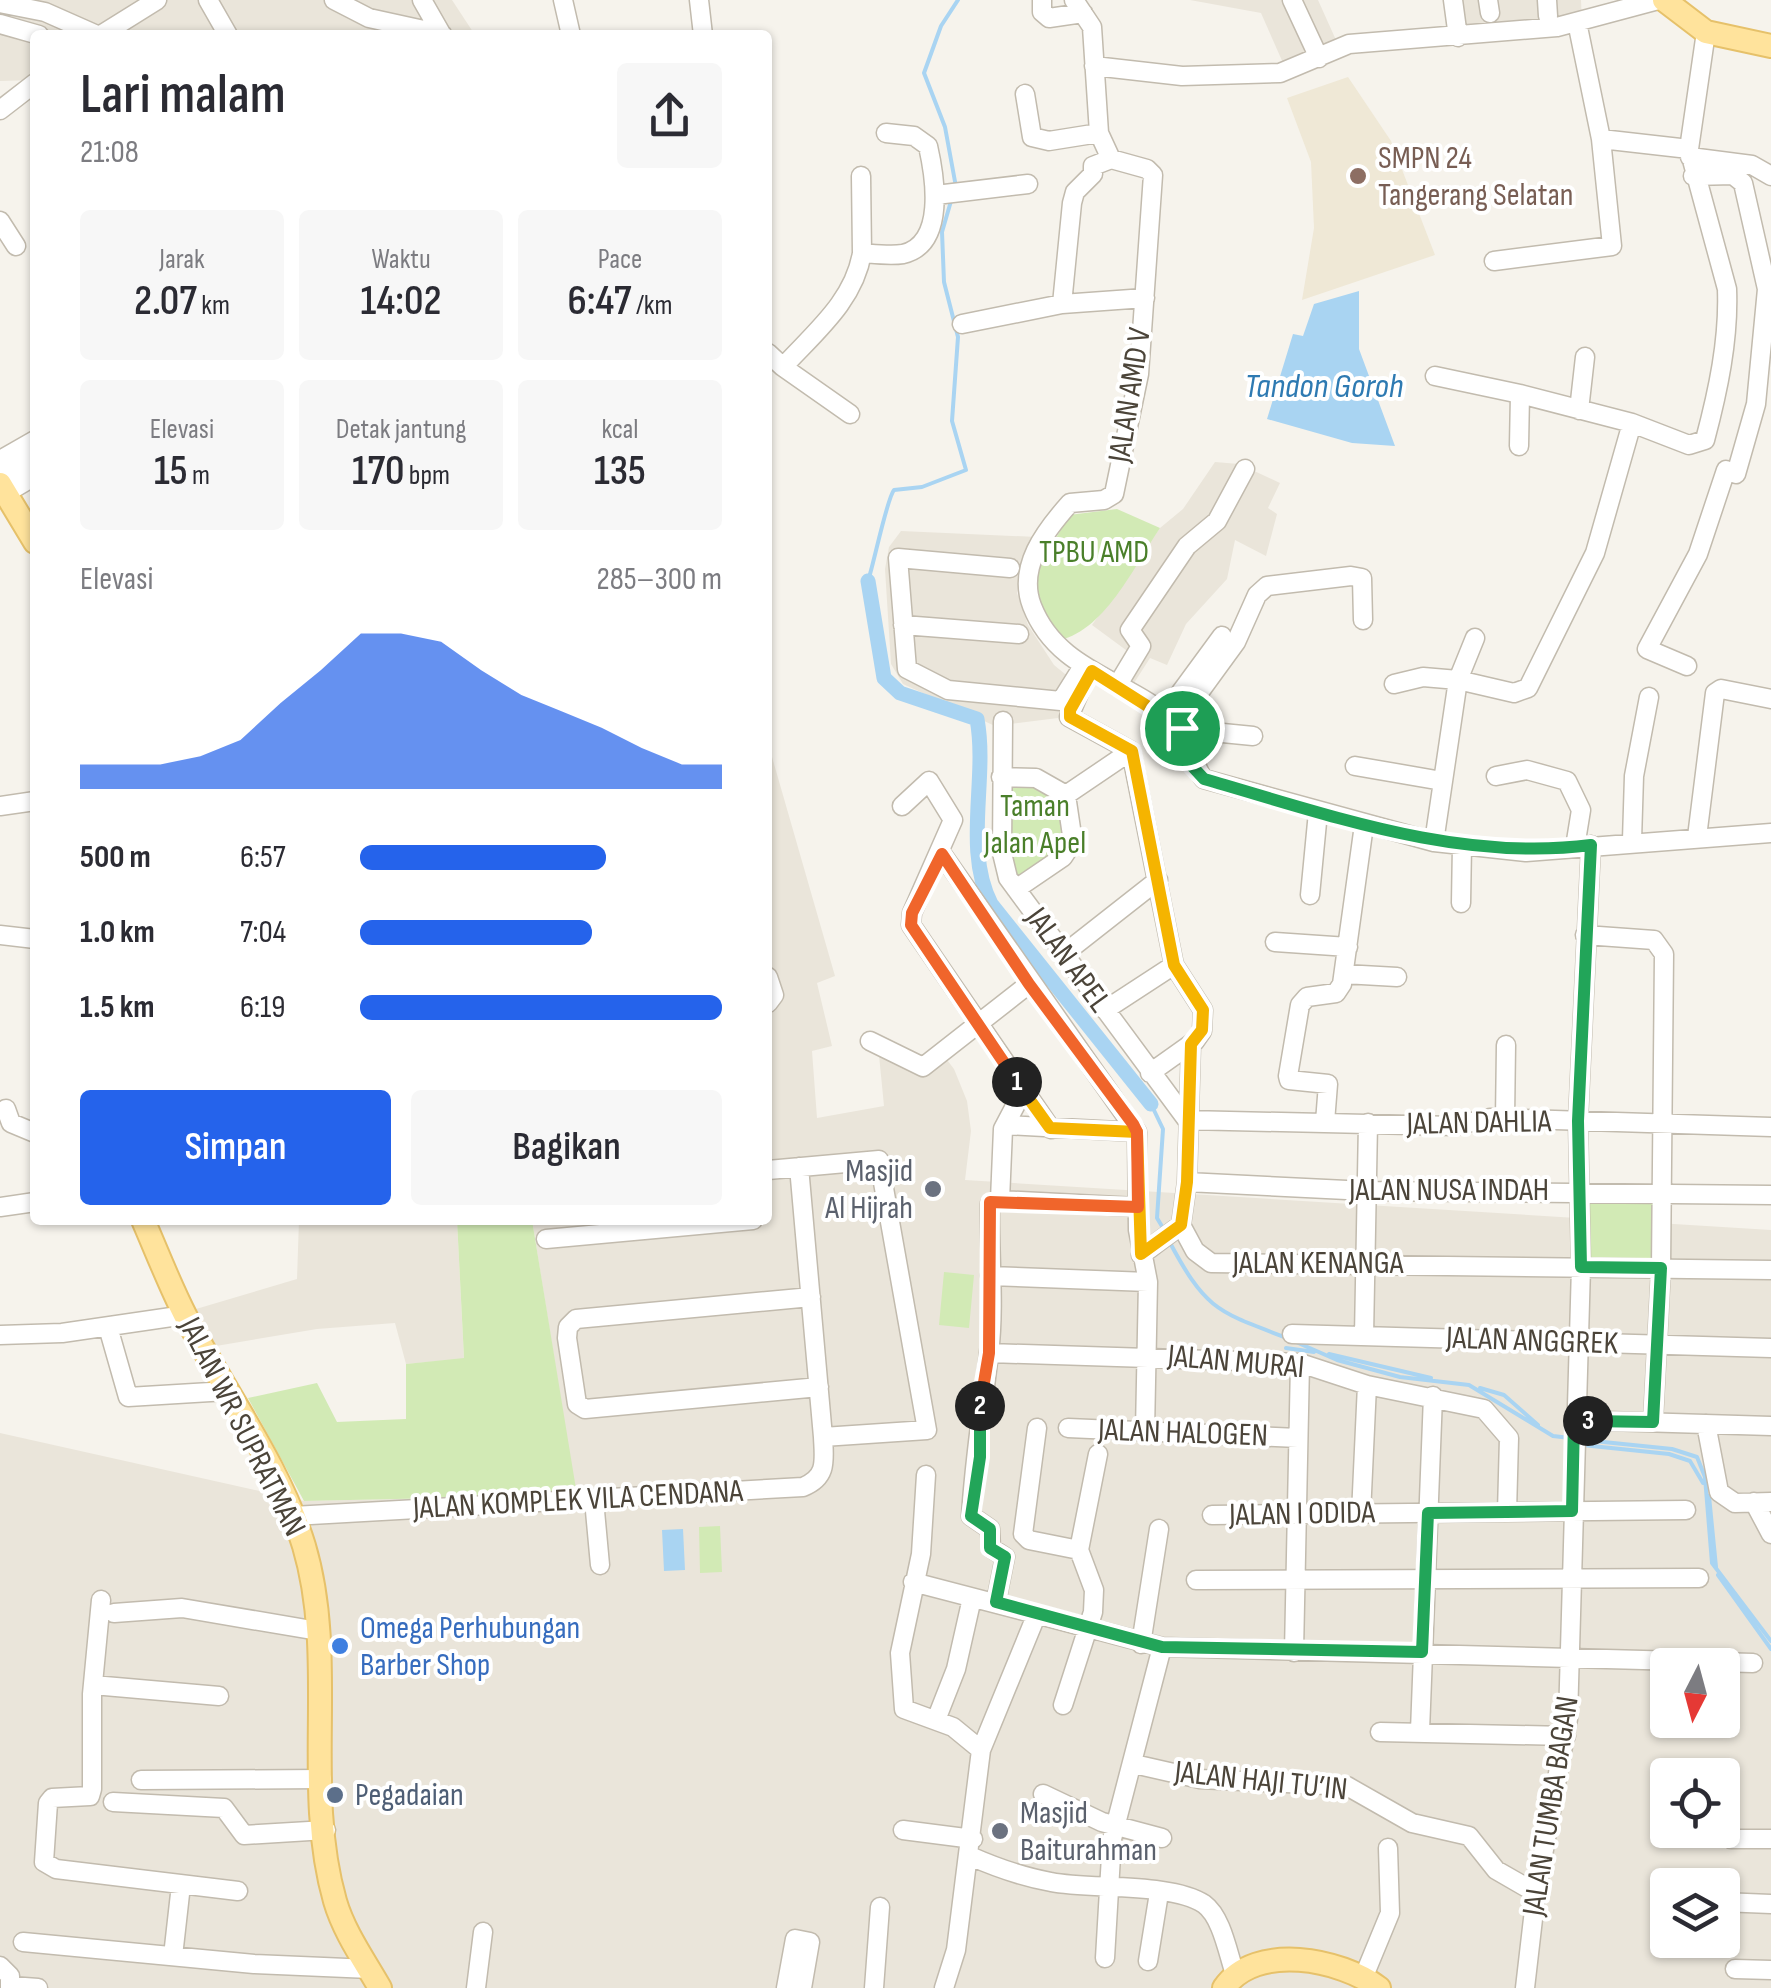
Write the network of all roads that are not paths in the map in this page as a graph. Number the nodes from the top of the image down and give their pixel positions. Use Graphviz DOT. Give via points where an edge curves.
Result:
graph roads {
  1 [pos="60,0"];
  2 [pos="155,0"];
  3 [pos="208,0"];
  4 [pos="334,0"];
  5 [pos="422,0"];
  6 [pos="563,0"];
  7 [pos="699,0"];
  8 [pos="1042,0"];
  9 [pos="1292,0"];
  10 [pos="1454,0"];
  11 [pos="1661,0"];
  12 [pos="0,3"];
  13 [pos="1079,7"];
  14 [pos="45,12"];
  15 [pos="1578,22"];
  16 [pos="0,24"];
  17 [pos="87,30"];
  18 [pos="107,30"];
  19 [pos="225,30"];
  20 [pos="424,30"];
  21 [pos="440,30"];
  22 [pos="570,30"];
  23 [pos="702,30"];
  24 [pos="30,32"];
  25 [pos="1706,32"];
  26 [pos="1458,38"];
  27 [pos="1771,46"];
  28 [pos="1319,58"];
  29 [pos="1094,66"];
  30 [pos="30,87"];
  31 [pos="1025,94"];
  32 [pos="0,110"];
  33 [pos="886,133"];
  34 [pos="1100,133"];
  35 [pos="1601,139"];
  36 [pos="1111,159"];
  37 [pos="1690,161"];
  38 [pos="861,176"];
  39 [pos="1771,176"];
  40 [pos="1028,184"];
  41 [pos="948,193"];
  42 [pos="0,222"];
  43 [pos="16,246"];
  44 [pos="862,253"];
  45 [pos="1494,262"];
  46 [pos="1145,298"];
  47 [pos="1062,304"];
  48 [pos="962,324"];
  49 [pos="772,357"];
  50 [pos="1585,357"];
  51 [pos="783,367"];
  52 [pos="1436,376"];
  53 [pos="1520,394"];
  54 [pos="1579,410"];
  55 [pos="850,414"];
  56 [pos="1632,423"];
  57 [pos="30,443"];
  58 [pos="1520,446"];
  59 [pos="0,460"];
  60 [pos="30,462"];
  61 [pos="1245,469"];
  62 [pos="30,477"];
  63 [pos="2,485"];
  64 [pos="30,533"];
  65 [pos="1010,568"];
  66 [pos="1363,620"];
  67 [pos="903,625"];
  68 [pos="1019,634"];
  69 [pos="1222,636"];
  70 [pos="1474,638"];
  71 [pos="1687,666"];
  72 [pos="1087,668"];
  73 [pos="1458,680"];
  74 [pos="1394,684"];
  75 [pos="1117,686"];
  76 [pos="1649,697"];
  77 [pos="1771,699"];
  78 [pos="1003,722"];
  79 [pos="1174,722"];
  80 [pos="1253,736"];
  81 [pos="1132,751"];
  82 [pos="1356,766"];
  83 [pos="1496,776"];
  84 [pos="1000,777"];
  85 [pos="1442,781"];
  86 [pos="1066,795"];
  87 [pos="30,802"];
  88 [pos="0,806"];
  89 [pos="902,806"];
  90 [pos="1318,812"];
  91 [pos="1364,825"];
  92 [pos="1771,832"];
  93 [pos="1697,838"];
  94 [pos="1632,840"];
  95 [pos="1434,842"];
  96 [pos="1462,845"];
  97 [pos="1583,846"];
  98 [pos="942,854"];
  99 [pos="1158,880"];
  100 [pos="1016,889"];
  101 [pos="1310,895"];
  102 [pos="1462,903"];
  103 [pos="0,935"];
  104 [pos="1585,936"];
  105 [pos="30,938"];
  106 [pos="1275,942"];
  107 [pos="1348,946"];
  108 [pos="1065,953"];
  109 [pos="1174,965"];
  110 [pos="1344,974"];
  111 [pos="1397,977"];
  112 [pos="1029,984"];
  113 [pos="1105,1010"];
  114 [pos="976,1025"];
  115 [pos="870,1041"];
  116 [pos="1191,1044"];
  117 [pos="1506,1044"];
  118 [pos="1150,1073"];
  119 [pos="1024,1091"];
  120 [pos="6,1109"];
  121 [pos="1504,1119"];
  122 [pos="1188,1120"];
  123 [pos="1578,1121"];
  124 [pos="1325,1122"];
  125 [pos="1368,1124"];
  126 [pos="1004,1125"];
  127 [pos="1664,1126"];
  128 [pos="1771,1127"];
  129 [pos="1050,1128"];
  130 [pos="30,1131"];
  131 [pos="1137,1132"];
  132 [pos="799,1167"];
  133 [pos="772,1170"];
  134 [pos="1187,1182"];
  135 [pos="1367,1191"];
  136 [pos="1582,1192"];
  137 [pos="1661,1193"];
  138 [pos="1771,1195"];
  139 [pos="996,1201"];
  140 [pos="30,1203"];
  141 [pos="0,1207"];
  142 [pos="1138,1207"];
  143 [pos="144,1225"];
  144 [pos="698,1225"];
  145 [pos="1176,1228"];
  146 [pos="546,1239"];
  147 [pos="1147,1249"];
  148 [pos="1366,1263"];
  149 [pos="1581,1267"];
  150 [pos="1661,1268"];
  151 [pos="1771,1270"];
  152 [pos="990,1276"];
  153 [pos="1148,1282"];
  154 [pos="811,1297"];
  155 [pos="185,1316"];
  156 [pos="108,1326"];
  157 [pos="1292,1334"];
  158 [pos="0,1336"];
  159 [pos="1364,1336"];
  160 [pos="1578,1342"];
  161 [pos="1658,1345"];
  162 [pos="1771,1348"];
  163 [pos="989,1353"];
  164 [pos="1146,1355"];
  165 [pos="1300,1363"];
  166 [pos="1368,1385"];
  167 [pos="819,1387"];
  168 [pos="227,1391"];
  169 [pos="1433,1396"];
  170 [pos="1653,1422"];
  171 [pos="1706,1424"];
  172 [pos="1771,1426"];
  173 [pos="1574,1427"];
  174 [pos="1037,1428"];
  175 [pos="1068,1428"];
  176 [pos="1145,1431"];
  177 [pos="824,1437"];
  178 [pos="1298,1438"];
  179 [pos="1098,1454"];
  180 [pos="926,1475"];
  181 [pos="594,1500"];
  182 [pos="1762,1502"];
  183 [pos="1686,1510"];
  184 [pos="1572,1511"];
  185 [pos="1507,1512"];
  186 [pos="1428,1513"];
  187 [pos="1361,1514"];
  188 [pos="1212,1515"];
  189 [pos="1296,1515"];
  190 [pos="292,1516"];
  191 [pos="1159,1529"];
  192 [pos="1771,1534"];
  193 [pos="1078,1550"];
  194 [pos="600,1565"];
  195 [pos="1572,1578"];
  196 [pos="1699,1578"];
  197 [pos="1425,1579"];
  198 [pos="1196,1580"];
  199 [pos="1294,1580"];
  200 [pos="914,1582"];
  201 [pos="972,1598"];
  202 [pos="996,1602"];
  203 [pos="1036,1616"];
  204 [pos="318,1630"];
  205 [pos="1089,1630"];
  206 [pos="1141,1644"];
  207 [pos="1162,1647"];
  208 [pos="1294,1652"];
  209 [pos="1422,1652"];
  210 [pos="1570,1660"];
  211 [pos="1752,1663"];
  212 [pos="93,1685"];
  213 [pos="219,1696"];
  214 [pos="1063,1705"];
  215 [pos="936,1720"];
  216 [pos="1380,1732"];
  217 [pos="1420,1732"];
  218 [pos="1566,1736"];
  219 [pos="981,1750"];
  220 [pos="1134,1764"];
  221 [pos="322,1779"];
  222 [pos="140,1780"];
  223 [pos="1043,1794"];
  224 [pos="113,1802"];
  225 [pos="1115,1825"];
  226 [pos="326,1830"];
  227 [pos="903,1830"];
  228 [pos="1162,1838"];
  229 [pos="1740,1839"];
  230 [pos="1771,1839"];
  231 [pos="971,1848"];
  232 [pos="1388,1848"];
  233 [pos="181,1884"];
  234 [pos="1107,1886"];
  235 [pos="238,1891"];
  236 [pos="1159,1893"];
  237 [pos="1536,1893"];
  238 [pos="1740,1903"];
  239 [pos="1771,1904"];
  240 [pos="880,1907"];
  241 [pos="483,1932"];
  242 [pos="23,1942"];
  243 [pos="173,1956"];
  244 [pos="1105,1958"];
  245 [pos="1148,1961"];
  246 [pos="0,1966"];
  247 [pos="1735,1969"];
  248 [pos="1771,1970"];
  249 [pos="375,1979"];
  250 [pos="1230,1981"];
  251 [pos="1372,1982"];
  252 [pos="18,1987"];
  253 [pos="38,1988"];
  254 [pos="476,1988"];
  255 [pos="786,1988"];
  256 [pos="802,1988"];
  257 [pos="874,1988"];
  258 [pos="944,1988"];
  259 [pos="1525,1988"];
  1 -- 14 [label="street"];
  2 -- 18 [label="street"];
  3 -- 19 [label="street"];
  4 -- 20 [label="street" via="369,18"];
  5 -- 21 [label="street"];
  6 -- 22 [label="street"];
  7 -- 23 [label="street"];
  8 -- 13 [label="street" via="1049,18"];
  9 -- 28 [label="street"];
  10 -- 26 [label="street"];
  11 -- 15 [label="street"];
  11 -- 25 [label="main road"];
  12 -- 14 [label="street"];
  13 -- 29 [label="street" via="1092,26"];
  14 -- 17 [label="street"];
  15 -- 26 [label="street"];
  15 -- 35 [label="street"];
  16 -- 24 [label="street"];
  25 -- 27 [label="main road"];
  25 -- 37 [label="street"];
  26 -- 28 [label="street" via="1349,44"];
  28 -- 29 [label="street" via="1260,74 1182,76"];
  29 -- 34 [label="street"];
  30 -- 32 [label="street"];
  31 -- 34 [label="street" via="1032,137 1050,141"];
  33 -- 41 [label="street" via="914,136 928,146"];
  34 -- 36 [label="street"];
  35 -- 37 [label="street"];
  35 -- 45 [label="street" via="1612,246"];
  36 -- 46 [label="street, JALAN AMD V" via="1153,175"];
  36 -- 47 [label="street" via="1094,166 1075,192"];
  37 -- 39 [label="street" via="1752,165"];
  37 -- 56 [label="street" via="1728,312 1716,398 1699,444"];
  37 -- 71 [label="street" via="1743,183 1766,289 1756,404 1736,474 1726,470 1698,554 1647,649"];
  38 -- 44 [label="street"];
  40 -- 41 [label="street"];
  41 -- 44 [label="street" via="920,246 903,254"];
  42 -- 43 [label="street"];
  44 -- 51 [label="street" via="854,286"];
  46 -- 47 [label="street"];
  46 -- 72 [label="street, JALAN AMD V" via="1139,374 1114,494 1070,503 1028,570 1040,627 1058,650"];
  47 -- 48 [label="street"];
  49 -- 51 [label="street"];
  50 -- 54 [label="street"];
  51 -- 55 [label="street"];
  52 -- 53 [label="street"];
  53 -- 54 [label="street"];
  53 -- 58 [label="street"];
  54 -- 56 [label="street"];
  56 -- 73 [label="street" via="1595,553 1528,688 1514,692"];
  57 -- 59 [label="street"];
  60 -- 63 [label="street"];
  61 -- 75 [label="street" via="1217,521 1187,546 1130,630 1140,646"];
  62 -- 63 [label="street"];
  63 -- 64 [label="main road"];
  65 -- 67 [label="street" via="898,558"];
  66 -- 79 [label="street" via="1362,578 1266,586 1236,642"];
  67 -- 68 [label="street"];
  67 -- 72 [label="street" via="907,669 948,690 1061,702"];
  69 -- 79 [label="street"];
  70 -- 73 [label="street"];
  72 -- 75 [label="street, JALAN AMD V"];
  72 -- 81 [label="street" via="1070,717"];
  73 -- 74 [label="street" via="1423,677"];
  73 -- 85 [label="street"];
  75 -- 79 [label="street, JALAN AMD V"];
  76 -- 94 [label="street" via="1634,776"];
  77 -- 93 [label="street" via="1721,689 1713,698"];
  78 -- 84 [label="street, JALAN APEL"];
  79 -- 80 [label="street"];
  79 -- 90 [label="street" via="1204,779"];
  81 -- 86 [label="street"];
  81 -- 99 [label="street"];
  82 -- 85 [label="street"];
  83 -- 97 [label="street, JALAN TUMBA BAGAN" via="1527,770 1567,781 1581,810"];
  84 -- 86 [label="street" via="1036,778"];
  84 -- 100 [label="street, JALAN APEL" via="1003,864"];
  85 -- 95 [label="street"];
  86 -- 100 [label="street" via="1072,849"];
  87 -- 88 [label="street"];
  89 -- 98 [label="street" via="928,782 953,820"];
  90 -- 91 [label="street"];
  90 -- 101 [label="street"];
  91 -- 95 [label="street"];
  91 -- 107 [label="street"];
  92 -- 93 [label="street"];
  93 -- 94 [label="street"];
  94 -- 97 [label="street"];
  95 -- 96 [label="street"];
  96 -- 97 [label="street" via="1526,852"];
  96 -- 102 [label="street"];
  97 -- 104 [label="street, JALAN TUMBA BAGAN"];
  98 -- 112 [label="street"];
  98 -- 114 [label="street" via="911,925"];
  99 -- 108 [label="street"];
  99 -- 109 [label="street"];
  100 -- 108 [label="street, JALAN APEL"];
  103 -- 105 [label="street"];
  104 -- 123 [label="street, JALAN TUMBA BAGAN"];
  104 -- 127 [label="street" via="1654,940 1664,948"];
  106 -- 107 [label="street"];
  107 -- 110 [label="street"];
  108 -- 113 [label="street, JALAN APEL"];
  109 -- 113 [label="street"];
  109 -- 116 [label="street" via="1203,1010 1202,1030"];
  110 -- 111 [label="street"];
  110 -- 124 [label="street" via="1339,992 1307,998 1296,1018 1288,1076 1328,1084"];
  112 -- 114 [label="street"];
  112 -- 131 [label="street"];
  113 -- 118 [label="street, JALAN APEL"];
  114 -- 115 [label="street" via="923,1067"];
  114 -- 119 [label="street"];
  116 -- 118 [label="street"];
  116 -- 122 [label="street"];
  117 -- 121 [label="street"];
  118 -- 122 [label="street, JALAN APEL"];
  119 -- 126 [label="street"];
  119 -- 129 [label="street"];
  120 -- 130 [label="street" via="17,1128"];
  121 -- 123 [label="street, JALAN DAHLIA"];
  121 -- 125 [label="street, JALAN DAHLIA" via="1454,1126"];
  122 -- 124 [label="street, JALAN DAHLIA"];
  122 -- 134 [label="street"];
  123 -- 127 [label="street, JALAN DAHLIA"];
  123 -- 136 [label="street, JALAN TUMBA BAGAN"];
  124 -- 125 [label="street, JALAN DAHLIA"];
  125 -- 135 [label="street"];
  126 -- 129 [label="street"];
  126 -- 139 [label="street"];
  127 -- 128 [label="street, JALAN DAHLIA"];
  127 -- 137 [label="street"];
  129 -- 131 [label="street"];
  131 -- 142 [label="street"];
  132 -- 133 [label="street"];
  132 -- 154 [label="street, JALAN KOMPLEK VILA CENDANA"];
  132 -- 177 [label="street" via="879,1160 926,1430"];
  134 -- 135 [label="street, JALAN NUSA INDAH"];
  134 -- 145 [label="street"];
  135 -- 136 [label="street, JALAN NUSA INDAH"];
  135 -- 148 [label="street"];
  136 -- 137 [label="street, JALAN NUSA INDAH"];
  136 -- 149 [label="street, JALAN TUMBA BAGAN"];
  137 -- 138 [label="street, JALAN NUSA INDAH"];
  137 -- 150 [label="street"];
  139 -- 142 [label="street"];
  139 -- 152 [label="street"];
  140 -- 141 [label="street"];
  142 -- 147 [label="street"];
  143 -- 155 [label="main road, JALAN WR SUPRATMAN"];
  144 -- 146 [label="street"];
  145 -- 147 [label="street"];
  145 -- 148 [label="street, JALAN KENANGA" via="1211,1263"];
  147 -- 153 [label="street"];
  148 -- 149 [label="street, JALAN KENANGA"];
  148 -- 159 [label="street"];
  149 -- 150 [label="street, JALAN KENANGA"];
  149 -- 160 [label="street, JALAN TUMBA BAGAN"];
  150 -- 151 [label="street, JALAN KENANGA"];
  150 -- 161 [label="street"];
  152 -- 153 [label="street"];
  152 -- 163 [label="street"];
  153 -- 164 [label="street"];
  154 -- 167 [label="street, JALAN KOMPLEK VILA CENDANA"];
  154 -- 167 [label="street" via="576,1318 567,1338 576,1404 585,1409"];
  155 -- 156 [label="street"];
  155 -- 168 [label="main road, JALAN WR SUPRATMAN"];
  156 -- 158 [label="street"];
  156 -- 168 [label="street" via="128,1397"];
  157 -- 159 [label="street, JALAN ANGGREK"];
  159 -- 160 [label="street, JALAN ANGGREK"];
  160 -- 161 [label="street, JALAN ANGGREK"];
  160 -- 173 [label="street, JALAN TUMBA BAGAN"];
  161 -- 162 [label="street, JALAN ANGGREK"];
  161 -- 170 [label="street"];
  163 -- 164 [label="street, JALAN MURAI"];
  163 -- 202 [label="street" via="971,1516 990,1529 990,1548 1005,1557"];
  164 -- 165 [label="street, JALAN MURAI"];
  164 -- 176 [label="street"];
  165 -- 166 [label="street, JALAN MURAI"];
  165 -- 178 [label="street"];
  166 -- 169 [label="street, JALAN MURAI"];
  166 -- 187 [label="street"];
  167 -- 177 [label="street, JALAN KOMPLEK VILA CENDANA"];
  168 -- 190 [label="main road, JALAN WR SUPRATMAN"];
  169 -- 185 [label="street, JALAN MURAI" via="1484,1409 1509,1438"];
  169 -- 186 [label="street"];
  170 -- 171 [label="street"];
  170 -- 173 [label="street"];
  171 -- 172 [label="street"];
  171 -- 182 [label="street" via="1719,1492 1735,1502"];
  173 -- 184 [label="street, JALAN TUMBA BAGAN"];
  174 -- 193 [label="street" via="1023,1534"];
  175 -- 176 [label="street, JALAN HALOGEN"];
  176 -- 178 [label="street, JALAN HALOGEN"];
  177 -- 181 [label="street, JALAN KOMPLEK VILA CENDANA" via="822,1473 803,1486"];
  178 -- 189 [label="street"];
  179 -- 193 [label="street"];
  180 -- 200 [label="street"];
  181 -- 190 [label="street, JALAN KOMPLEK VILA CENDANA"];
  181 -- 194 [label="street"];
  182 -- 192 [label="street"];
  183 -- 184 [label="street, JALAN I ODIDA"];
  184 -- 185 [label="street, JALAN I ODIDA"];
  184 -- 195 [label="street, JALAN TUMBA BAGAN"];
  185 -- 186 [label="street, JALAN I ODIDA"];
  186 -- 187 [label="street, JALAN I ODIDA"];
  186 -- 197 [label="street"];
  187 -- 189 [label="street, JALAN I ODIDA"];
  188 -- 189 [label="street, JALAN I ODIDA"];
  189 -- 199 [label="street"];
  190 -- 204 [label="main road, JALAN WR SUPRATMAN"];
  191 -- 206 [label="street"];
  193 -- 205 [label="street" via="1094,1590"];
  195 -- 196 [label="street"];
  195 -- 197 [label="street"];
  195 -- 210 [label="street, JALAN TUMBA BAGAN"];
  197 -- 199 [label="street"];
  197 -- 209 [label="street"];
  198 -- 199 [label="street"];
  199 -- 208 [label="street"];
  200 -- 201 [label="street"];
  200 -- 215 [label="street" via="900,1653 904,1709"];
  201 -- 202 [label="street"];
  201 -- 215 [label="street"];
  202 -- 203 [label="street"];
  203 -- 205 [label="street"];
  203 -- 219 [label="street"];
  204 -- 212 [label="street" via="182,1608 108,1607"];
  204 -- 221 [label="main road, JALAN WR SUPRATMAN"];
  205 -- 206 [label="street"];
  205 -- 214 [label="street"];
  206 -- 207 [label="street"];
  207 -- 208 [label="street"];
  207 -- 220 [label="street"];
  208 -- 209 [label="street"];
  209 -- 210 [label="street"];
  209 -- 217 [label="street"];
  210 -- 211 [label="street"];
  210 -- 218 [label="street, JALAN TUMBA BAGAN"];
  212 -- 213 [label="street"];
  212 -- 233 [label="street" via="92,1790 90,1796 48,1803 44,1862 56,1869"];
  215 -- 219 [label="street"];
  216 -- 217 [label="street"];
  217 -- 218 [label="street"];
  218 -- 237 [label="street, JALAN TUMBA BAGAN"];
  219 -- 231 [label="street"];
  220 -- 225 [label="street"];
  220 -- 237 [label="street, JALAN HAJI TU’IN" via="1200,1779 1347,1786 1412,1822 1469,1836 1496,1870"];
  221 -- 222 [label="street"];
  221 -- 226 [label="main road, JALAN WR SUPRATMAN"];
  223 -- 225 [label="street"];
  224 -- 226 [label="street" via="224,1808 244,1836"];
  225 -- 228 [label="street"];
  225 -- 234 [label="street"];
  226 -- 249 [label="main road, JALAN WR SUPRATMAN" via="339,1912"];
  227 -- 231 [label="street"];
  229 -- 230 [label="street"];
  231 -- 234 [label="street" via="1053,1883"];
  231 -- 258 [label="street"];
  232 -- 251 [label="street" via="1390,1914"];
  233 -- 235 [label="street"];
  233 -- 243 [label="street"];
  234 -- 236 [label="street"];
  234 -- 244 [label="street"];
  236 -- 245 [label="street"];
  236 -- 250 [label="street" via="1205,1905 1215,1916"];
  237 -- 259 [label="street, JALAN TUMBA BAGAN"];
  238 -- 239 [label="street"];
  240 -- 257 [label="street"];
  241 -- 254 [label="street"];
  242 -- 243 [label="street"];
  243 -- 249 [label="street"];
  246 -- 252 [label="street"];
  247 -- 248 [label="street"];
  250 -- 251 [label="main road" via="1287,1960 1314,1960"];
  252 -- 253 [label="street"];
  255 -- 256 [label="street" via="795,1939 810,1942"];
}
